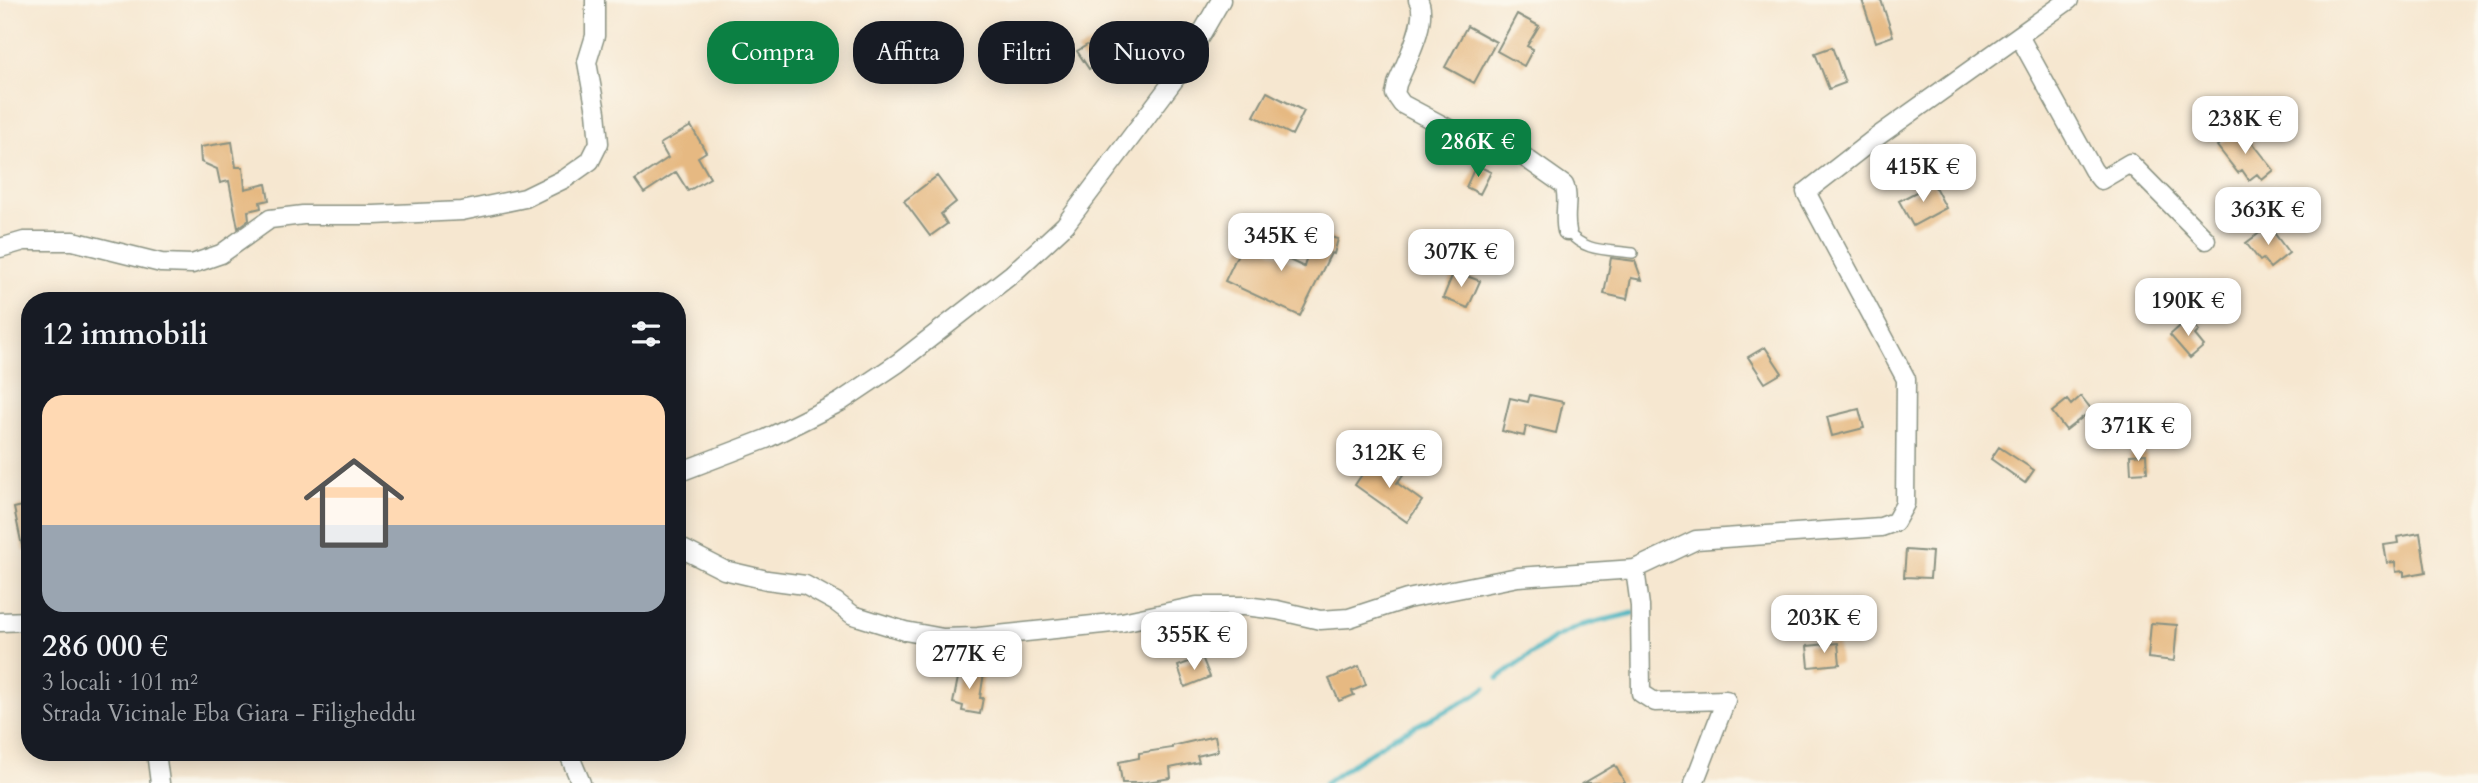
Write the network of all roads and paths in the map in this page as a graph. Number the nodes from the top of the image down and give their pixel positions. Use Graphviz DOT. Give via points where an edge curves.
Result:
graph roads {
  1 [pos="595,0"];
  2 [pos="1222,0"];
  3 [pos="1418,0"];
  4 [pos="2069,0"];
  5 [pos="2019,36"];
  6 [pos="1567,231"];
  7 [pos="2206,240"];
  8 [pos="0,248"];
  9 [pos="1633,253"];
  10 [pos="686,470"];
  11 [pos="686,551"];
  12 [pos="1635,569"];
  13 [pos="0,621"];
  14 [pos="21,621"];
  15 [pos="157,761"];
  16 [pos="572,761"];
  17 [pos="160,783"];
  18 [pos="581,783"];
  19 [pos="1694,783"];
  1 -- 8 [label="street" via="595,36 587,62 599,143 590,161 525,198 462,211 270,219 221,254 192,264 161,263 74,241 23,241"];
  2 -- 10 [label="street" via="1177,76 1065,225 1012,274 840,402 766,439"];
  3 -- 6 [label="street" via="1421,23 1395,94 1402,104 1483,147 1520,154 1563,185"];
  4 -- 5 [label="street"];
  5 -- 7 [label="street" via="2101,180 2130,163"];
  5 -- 12 [label="street" via="1806,192 1906,379 1905,504 1901,514 1881,527 1696,540"];
  6 -- 9 [label="lane" via="1590,248"];
  11 -- 12 [label="street" via="724,570 805,584 853,615 943,638 1122,622 1197,606 1245,606 1320,620 1339,619 1407,599 1518,577"];
  12 -- 19 [label="street" via="1641,693 1655,702 1726,700"];
  13 -- 14 [label="street"];
  15 -- 17 [label="street"];
  16 -- 18 [label="street"];
}
